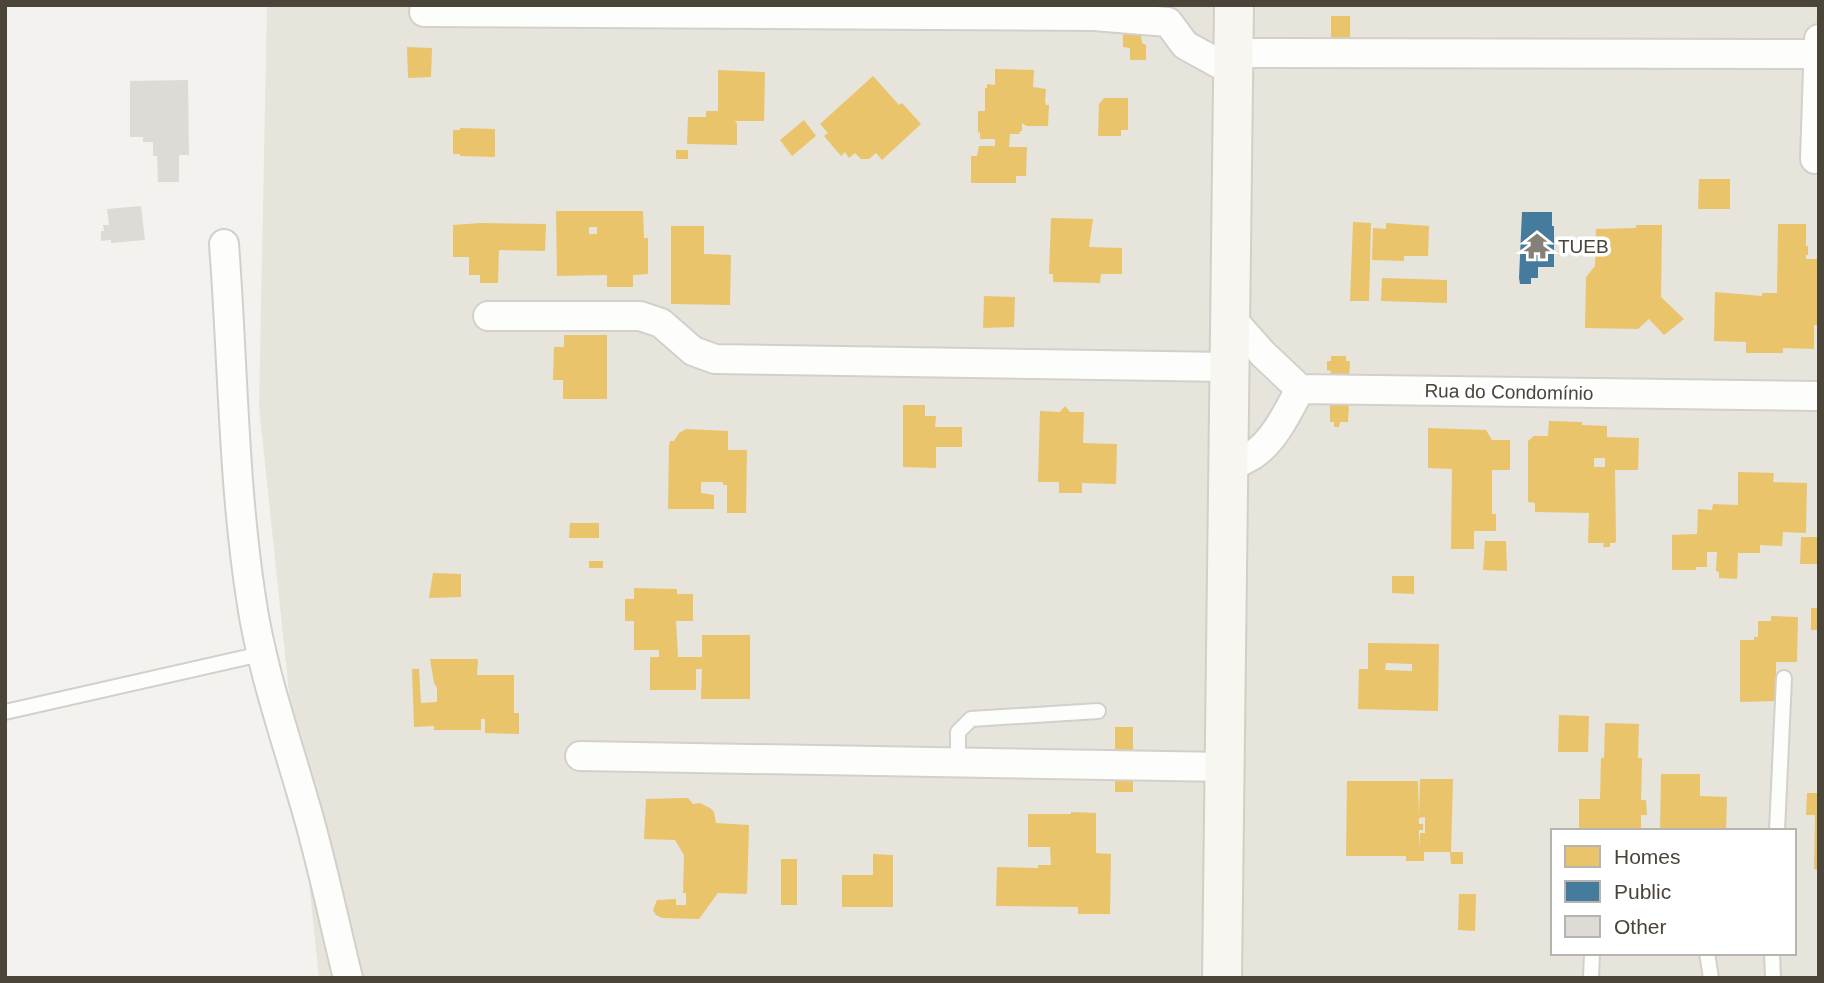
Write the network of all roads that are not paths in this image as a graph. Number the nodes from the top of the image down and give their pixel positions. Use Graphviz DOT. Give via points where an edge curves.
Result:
graph roads {
  1 [pos="1234,5"];
  2 [pos="424,12"];
  3 [pos="1171,14"];
  4 [pos="1819,39"];
  5 [pos="1818,54"];
  6 [pos="1234,62"];
  7 [pos="1815,159"];
  8 [pos="224,244"];
  9 [pos="488,316"];
  10 [pos="1230,317"];
  11 [pos="1228,367"];
  12 [pos="1300,389"];
  13 [pos="1819,396"];
  14 [pos="1227,468"];
  15 [pos="261,654"];
  16 [pos="1784,678"];
  17 [pos="1098,711"];
  18 [pos="5,712"];
  19 [pos="580,757"];
  20 [pos="958,762"];
  21 [pos="1226,766"];
  22 [pos="1777,829"];
  23 [pos="1592,955"];
  24 [pos="1707,955"];
  25 [pos="1772,955"];
  26 [pos="348,978"];
  27 [pos="1222,978"];
  28 [pos="1591,978"];
  29 [pos="1711,978"];
  30 [pos="1773,978"];
  1 -- 6 [label="street"];
  2 -- 3 [label="street"];
  3 -- 6 [label="street" via="1185,45"];
  4 -- 5 [label="street"];
  5 -- 6 [label="street"];
  5 -- 7 [label="street"];
  6 -- 10 [label="street"];
  8 -- 15 [label="street" via="235,467"];
  9 -- 11 [label="street" via="640,316 661,323 693,351 715,359"];
  10 -- 11 [label="street"];
  10 -- 12 [label="street"];
  11 -- 14 [label="street"];
  12 -- 13 [label="street, Rua do Condomínio"];
  12 -- 14 [label="street" via="1264,444"];
  14 -- 21 [label="street"];
  15 -- 18 [label="lane"];
  15 -- 26 [label="street" via="319,855"];
  16 -- 22 [label="lane"];
  17 -- 20 [label="lane" via="971,719 958,732"];
  19 -- 20 [label="street"];
  20 -- 21 [label="street"];
  21 -- 27 [label="street"];
  23 -- 28 [label="lane"];
  24 -- 29 [label="lane"];
  25 -- 30 [label="lane"];
}
